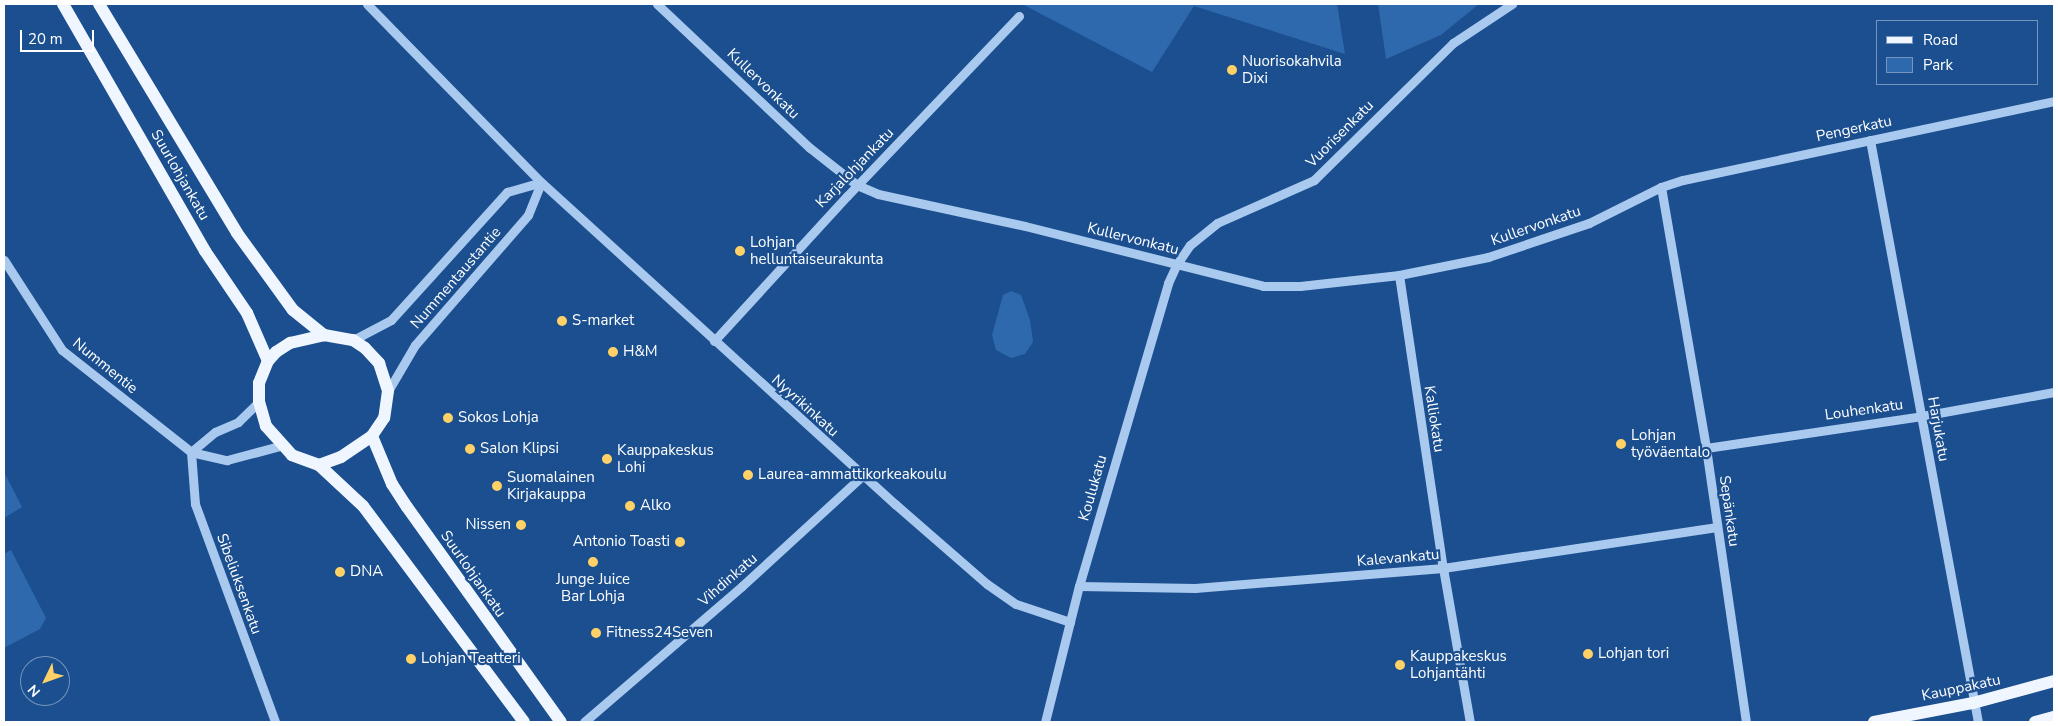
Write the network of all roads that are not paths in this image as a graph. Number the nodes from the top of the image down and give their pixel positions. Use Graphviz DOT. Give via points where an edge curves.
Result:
graph roads {
  1 [pos="63,4"];
  2 [pos="99,4"];
  3 [pos="367,4"];
  4 [pos="657,4"];
  5 [pos="1512,4"];
  6 [pos="1020,16"];
  7 [pos="2054,101"];
  8 [pos="1870,140"];
  9 [pos="541,182"];
  10 [pos="857,185"];
  11 [pos="1661,187"];
  12 [pos="4,260"];
  13 [pos="1177,264"];
  14 [pos="1399,275"];
  15 [pos="324,335"];
  16 [pos="353,340"];
  17 [pos="714,341"];
  18 [pos="268,361"];
  19 [pos="388,391"];
  20 [pos="2054,392"];
  21 [pos="259,402"];
  22 [pos="1922,416"];
  23 [pos="372,436"];
  24 [pos="280,446"];
  25 [pos="1706,448"];
  26 [pos="191,452"];
  27 [pos="319,465"];
  28 [pos="862,476"];
  29 [pos="1717,527"];
  30 [pos="1443,568"];
  31 [pos="1079,586"];
  32 [pos="1070,622"];
  33 [pos="2054,681"];
  34 [pos="1973,704"];
  35 [pos="2054,717"];
  36 [pos="275,722"];
  37 [pos="524,722"];
  38 [pos="561,722"];
  39 [pos="584,722"];
  40 [pos="1045,722"];
  41 [pos="1470,722"];
  42 [pos="1746,722"];
  43 [pos="1874,722"];
  44 [pos="1978,722"];
  45 [pos="2035,722"];
  1 -- 18 [label="main road, Suurlohjankatu" via="205,251 246,313"];
  2 -- 15 [label="main road, Suurlohjankatu" via="238,233 293,310"];
  3 -- 9 [label="street"];
  4 -- 10 [label="street, Kullervonkatu" via="810,148"];
  5 -- 13 [label="street, Vuorisenkatu" via="1453,43 1314,180 1217,223 1190,245"];
  6 -- 10 [label="street, Karjalohjankatu"];
  7 -- 8 [label="street, Pengerkatu"];
  8 -- 11 [label="street, Pengerkatu" via="1730,168"];
  8 -- 22 [label="street, Harjukatu"];
  9 -- 16 [label="street, Nummentaustantie" via="507,192 391,320"];
  9 -- 17 [label="street, Nyyrikinkatu"];
  9 -- 19 [label="street, Nummentaustantie" via="528,215 416,345"];
  10 -- 13 [label="street, Kullervonkatu" via="878,194"];
  10 -- 17 [label="street, Karjalohjankatu"];
  11 -- 14 [label="street, Kullervonkatu" via="1588,223 1497,254"];
  11 -- 25 [label="street, Sepänkatu"];
  12 -- 26 [label="street, Nummentie" via="62,350"];
  13 -- 14 [label="street, Kullervonkatu" via="1263,286 1300,286"];
  13 -- 31 [label="street, Koulukatu" via="1168,283"];
  14 -- 30 [label="street, Kalliokatu"];
  15 -- 16 [label="main road"];
  15 -- 18 [label="main road" via="290,343"];
  16 -- 19 [label="main road" via="379,363"];
  17 -- 28 [label="street, Nyyrikinkatu"];
  18 -- 21 [label="main road" via="259,383"];
  19 -- 23 [label="main road" via="384,418"];
  20 -- 22 [label="street, Louhenkatu"];
  21 -- 24 [label="main road" via="266,426"];
  21 -- 26 [label="street" via="238,422 215,432"];
  22 -- 25 [label="street, Louhenkatu"];
  22 -- 34 [label="street, Harjukatu"];
  23 -- 27 [label="main road" via="341,457"];
  23 -- 38 [label="main road, Suurlohjankatu" via="392,484 407,507"];
  24 -- 26 [label="street, Nummentie" via="227,460"];
  24 -- 27 [label="main road" via="305,462"];
  25 -- 29 [label="street, Sepänkatu"];
  26 -- 36 [label="street, Sibeliuksenkatu" via="194,504"];
  27 -- 37 [label="main road" via="363,506"];
  28 -- 32 [label="street, Nyyrikinkatu" via="1002,594 1040,615"];
  28 -- 39 [label="street, Vihdinkatu" via="742,586"];
  29 -- 30 [label="street, Kalevankatu"];
  29 -- 42 [label="street, Sepänkatu"];
  30 -- 31 [label="street, Kalevankatu" via="1195,588"];
  30 -- 41 [label="street, Kalliokatu"];
  31 -- 32 [label="street, Koulukatu"];
  32 -- 40 [label="street, Koulukatu"];
  33 -- 34 [label="main road, Kauppakatu"];
  34 -- 43 [label="main road, Kauppakatu"];
  34 -- 44 [label="street, Harjukatu"];
  35 -- 45 [label="main road"];
}
